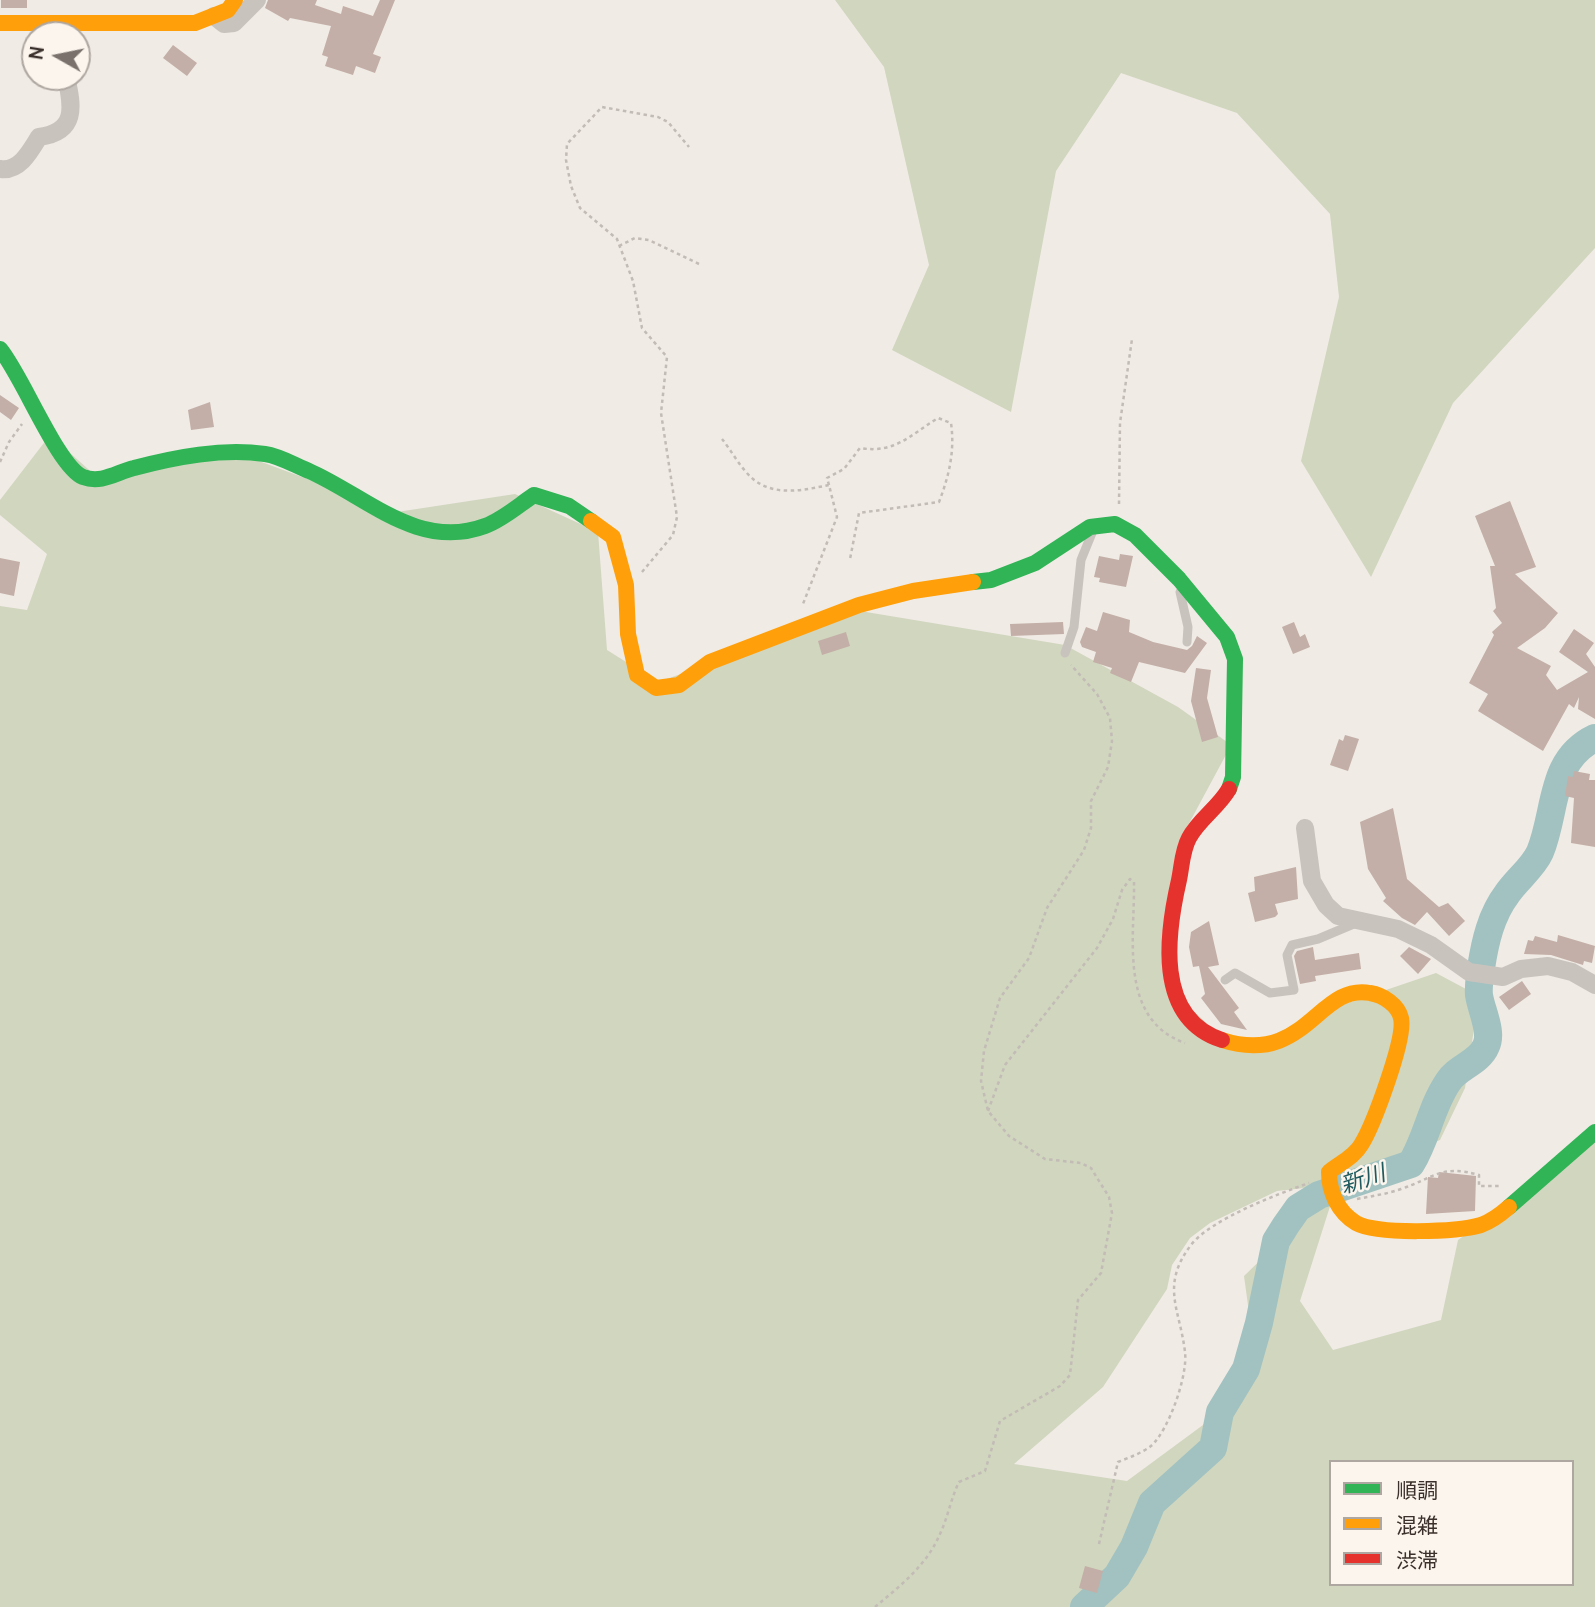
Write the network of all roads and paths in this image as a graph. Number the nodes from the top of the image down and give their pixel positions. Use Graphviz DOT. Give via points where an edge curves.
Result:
graph roads {
  1 [pos="235,0"];
  2 [pos="257,0"];
  3 [pos="214,16"];
  4 [pos="0,23"];
  5 [pos="21,25"];
  6 [pos="91,28"];
  7 [pos="68,91"];
  8 [pos="689,147"];
  9 [pos="6,169"];
  10 [pos="0,189"];
  11 [pos="619,246"];
  12 [pos="699,264"];
  13 [pos="1132,339"];
  14 [pos="0,349"];
  15 [pos="37,410"];
  16 [pos="722,439"];
  17 [pos="0,462"];
  18 [pos="829,485"];
  19 [pos="1115,524"];
  20 [pos="1096,525"];
  21 [pos="850,559"];
  22 [pos="1179,579"];
  23 [pos="626,585"];
  24 [pos="796,609"];
  25 [pos="1186,642"];
  26 [pos="1065,653"];
  27 [pos="1305,828"];
  28 [pos="1357,922"];
  29 [pos="1225,980"];
  30 [pos="1595,985"];
  31 [pos="1187,1044"];
  32 [pos="988,1111"];
  33 [pos="1595,1132"];
  34 [pos="1329,1172"];
  35 [pos="1526,1192"];
  36 [pos="1337,1200"];
  37 [pos="1099,1544"];
  38 [pos="875,1607"];
  1 -- 3 [label="street" via="228,10"];
  2 -- 3 [label="street" via="234,23 224,24"];
  3 -- 6 [label="street" via="195,23"];
  4 -- 5 [label="street"];
  7 -- 9 [label="street" via="71,114 65,127 39,137 22,162"];
  8 -- 11 [label="path" via="658,117 602,107 567,144 566,160 580,208 617,239"];
  9 -- 10 [label="street"];
  11 -- 12 [label="path" via="635,238 649,240"];
  11 -- 23 [label="path" via="633,281 642,327 667,357 661,413 677,517 673,535 654,561"];
  13 -- 19 [label="path" via="1120,423 1120,502"];
  14 -- 15 [label="street"];
  15 -- 17 [label="path" via="17,429"];
  15 -- 23 [label="street" via="73,470 83,477 105,479 133,468 229,450 269,454 329,480 400,523 449,534 486,526 534,495 542,496 569,506 613,537"];
  16 -- 18 [label="path" via="752,479 776,489 804,491"];
  18 -- 21 [label="path" via="827,478 844,469 860,448 890,449 938,418 951,423 948,481 939,502 859,513"];
  18 -- 24 [label="path" via="836,517 813,584"];
  19 -- 20 [label="street"];
  19 -- 22 [label="street" via="1135,535"];
  20 -- 23 [label="street" via="1035,563 991,580 859,605 710,662 679,685 667,688 648,685 637,676 628,634"];
  20 -- 26 [label="lane" via="1082,560 1075,618"];
  22 -- 25 [label="lane" via="1188,627"];
  22 -- 34 [label="street" via="1227,637 1235,659 1230,792 1188,841 1171,915 1168,954 1182,1008 1214,1039 1254,1046 1291,1037 1340,996 1352,992 1383,996 1394,1004 1403,1022 1398,1049 1362,1143 1347,1161"];
  26 -- 32 [label="path" via="1110,718 1108,767 1091,801 1091,828 1084,850 1046,908 1029,958 1000,999 992,1021 981,1081"];
  27 -- 28 [label="street" via="1312,881 1321,898 1338,916"];
  28 -- 29 [label="lane" via="1292,945 1287,955 1294,990 1270,993 1235,973"];
  28 -- 30 [label="street" via="1406,932 1469,972 1503,978 1521,968 1548,966"];
  31 -- 32 [label="path" via="1161,1028 1140,1000 1133,969 1134,882 1130,879 1097,948 1005,1065"];
  32 -- 38 [label="path" via="1009,1136 1035,1154 1082,1163 1096,1174 1112,1205 1101,1273 1078,1300 1070,1375 1060,1386 1000,1422 985,1471 959,1482 939,1536 925,1559"];
  33 -- 35 [label="street"];
  34 -- 36 [label="street"];
  34 -- 37 [label="path" via="1205,1231 1191,1245 1172,1298 1185,1351 1178,1394 1152,1445 1118,1462"];
  35 -- 36 [label="path" via="1503,1185 1484,1188 1479,1186 1479,1175 1458,1169 1441,1170 1398,1191"];
  35 -- 36 [label="street" via="1500,1215 1463,1227 1363,1226 1347,1218"];
}
